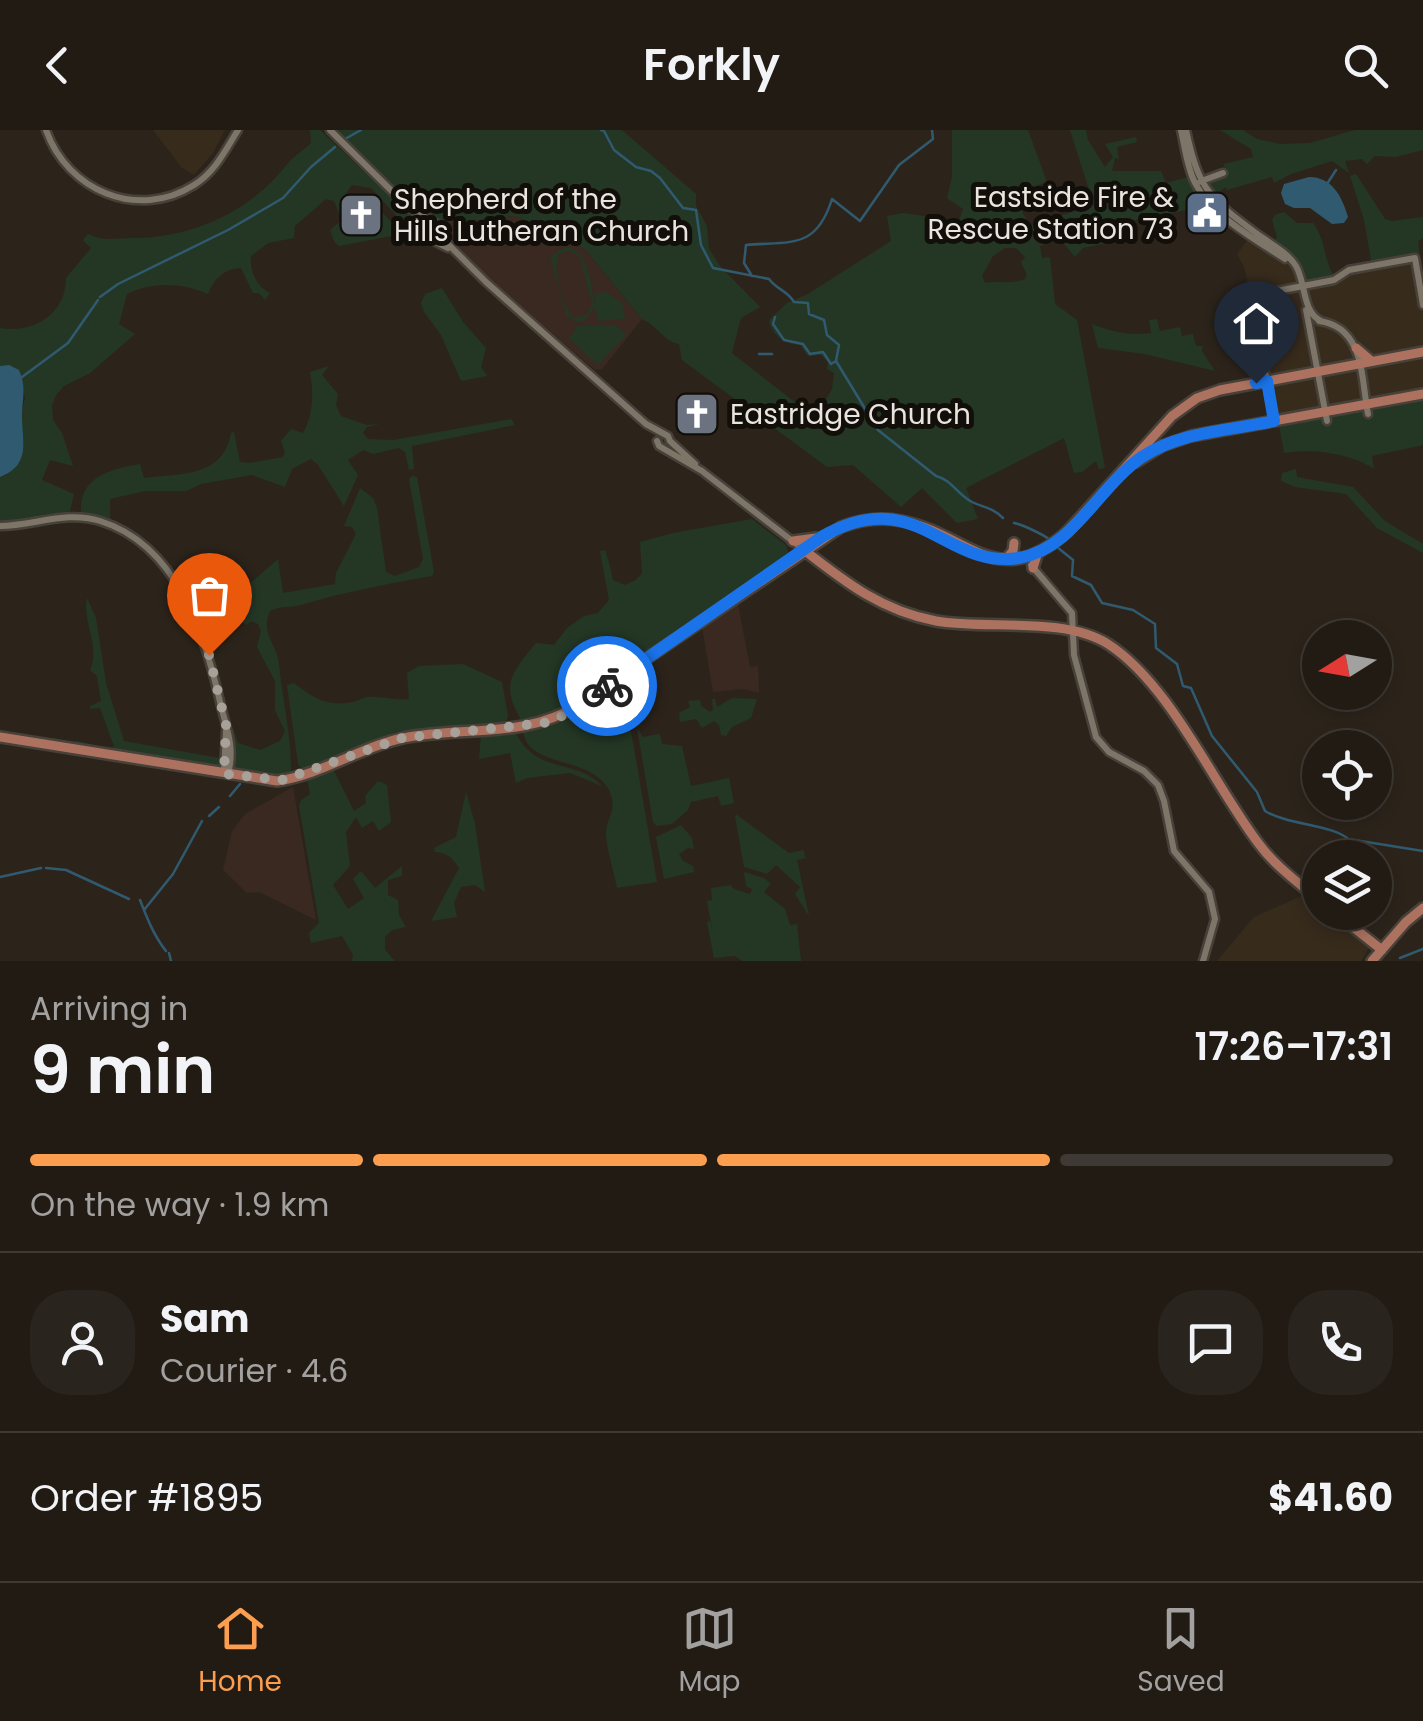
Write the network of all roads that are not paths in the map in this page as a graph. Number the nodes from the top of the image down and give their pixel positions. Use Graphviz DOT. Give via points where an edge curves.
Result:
graph roads {
  1 [pos="46,130"];
  2 [pos="238,130"];
  3 [pos="328,130"];
  4 [pos="1184,130"];
  5 [pos="361,164"];
  6 [pos="1224,173"];
  7 [pos="1198,182"];
  8 [pos="434,223"];
  9 [pos="425,230"];
  10 [pos="441,234"];
  11 [pos="432,240"];
  12 [pos="1303,288"];
  13 [pos="1423,305"];
  14 [pos="1313,324"];
  15 [pos="1356,348"];
  16 [pos="1423,352"];
  17 [pos="1378,361"];
  18 [pos="1359,364"];
  19 [pos="1318,372"];
  20 [pos="1267,381"];
  21 [pos="1423,394"];
  22 [pos="1367,409"];
  23 [pos="1326,417"];
  24 [pos="1274,421"];
  25 [pos="664,434"];
  26 [pos="657,440"];
  27 [pos="670,441"];
  28 [pos="663,448"];
  29 [pos="702,471"];
  30 [pos="1115,480"];
  31 [pos="0,526"];
  32 [pos="823,536"];
  33 [pos="793,541"];
  34 [pos="1014,543"];
  35 [pos="804,550"];
  36 [pos="1040,550"];
  37 [pos="1023,557"];
  38 [pos="1006,559"];
  39 [pos="818,560"];
  40 [pos="777,568"];
  41 [pos="1033,568"];
  42 [pos="1073,631"];
  43 [pos="0,737"];
  44 [pos="226,774"];
  45 [pos="1302,885"];
  46 [pos="1423,908"];
  47 [pos="1357,930"];
  48 [pos="1366,937"];
  49 [pos="1391,939"];
  50 [pos="1382,950"];
  51 [pos="1203,961"];
  52 [pos="1372,961"];
  1 -- 2 [label="street" via="58,157 82,181 112,196 144,201 201,180"];
  3 -- 5 [label="street"];
  4 -- 7 [label="street"];
  5 -- 8 [label="street"];
  5 -- 9 [label="street"];
  6 -- 7 [label="street"];
  7 -- 12 [label="street" via="1222,214 1298,273"];
  8 -- 9 [label="street"];
  8 -- 10 [label="street"];
  9 -- 11 [label="street"];
  10 -- 11 [label="street"];
  10 -- 25 [label="street" via="491,286"];
  11 -- 26 [label="street"];
  12 -- 13 [label="street" via="1354,269 1415,258"];
  12 -- 14 [label="street"];
  12 -- 20 [label="street" via="1251,296"];
  14 -- 15 [label="street" via="1340,327"];
  14 -- 19 [label="street"];
  15 -- 17 [label="main road"];
  15 -- 18 [label="street"];
  16 -- 17 [label="main road"];
  17 -- 18 [label="main road"];
  18 -- 19 [label="main road"];
  18 -- 22 [label="street"];
  19 -- 20 [label="main road"];
  19 -- 23 [label="street"];
  20 -- 24 [label="street"];
  20 -- 30 [label="main road" via="1210,392 1184,406"];
  21 -- 22 [label="main road"];
  22 -- 23 [label="main road"];
  23 -- 24 [label="main road"];
  24 -- 30 [label="main road" via="1171,442"];
  25 -- 26 [label="street"];
  25 -- 27 [label="street"];
  26 -- 28 [label="street"];
  27 -- 28 [label="street"];
  27 -- 29 [label="street"];
  28 -- 29 [label="street"];
  29 -- 33 [label="street"];
  30 -- 36 [label="main road"];
  31 -- 44 [label="street" via="82,517 110,525 141,544 174,580 206,645 232,742"];
  32 -- 33 [label="main road"];
  32 -- 35 [label="main road"];
  32 -- 38 [label="main road" via="858,521 901,520 975,553"];
  33 -- 35 [label="street"];
  34 -- 38 [label="main road"];
  35 -- 39 [label="main road"];
  35 -- 40 [label="main road"];
  36 -- 37 [label="main road"];
  36 -- 41 [label="main road"];
  37 -- 38 [label="main road"];
  37 -- 41 [label="street"];
  39 -- 40 [label="main road"];
  39 -- 42 [label="main road" via="893,609 932,620"];
  40 -- 44 [label="main road" via="550,721 402,738 282,780"];
  41 -- 42 [label="street" via="1070,608"];
  42 -- 45 [label="main road" via="1111,646 1142,674 1262,848"];
  42 -- 51 [label="street" via="1094,733 1158,785 1174,851 1209,892 1215,919"];
  43 -- 44 [label="main road"];
  46 -- 49 [label="main road"];
  47 -- 48 [label="main road"];
  48 -- 49 [label="main road" via="1378,943"];
  48 -- 50 [label="main road"];
  49 -- 50 [label="main road"];
  50 -- 52 [label="main road"];
}
